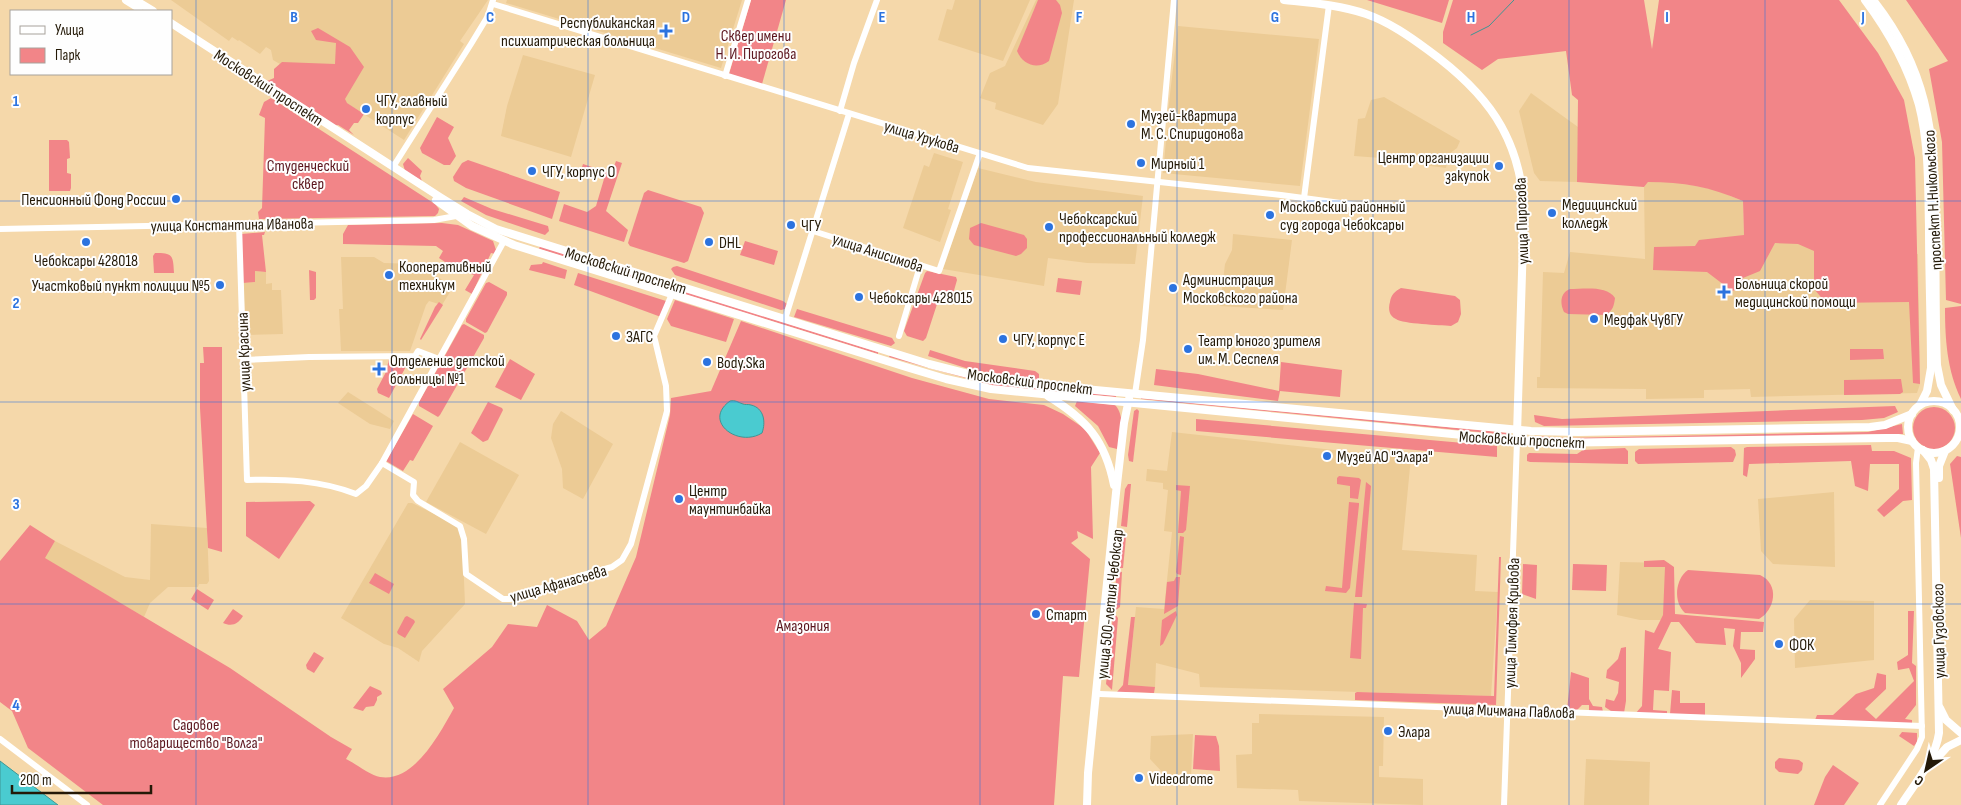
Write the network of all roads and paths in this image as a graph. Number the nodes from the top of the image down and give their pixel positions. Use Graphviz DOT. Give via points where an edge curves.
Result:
graph roads {
  1 [pos="126,0"];
  2 [pos="135,0"];
  3 [pos="748,0"];
  4 [pos="877,0"];
  5 [pos="1170,0"];
  6 [pos="1174,0"];
  7 [pos="1284,0"];
  8 [pos="1865,0"];
  9 [pos="1873,0"];
  10 [pos="493,2"];
  11 [pos="1329,2"];
  12 [pos="141,10"];
  13 [pos="151,10"];
  14 [pos="172,24"];
  15 [pos="172,31"];
  16 [pos="1169,32"];
  17 [pos="725,76"];
  18 [pos="840,111"];
  19 [pos="850,114"];
  20 [pos="980,154"];
  21 [pos="393,167"];
  22 [pos="1155,183"];
  23 [pos="1304,198"];
  24 [pos="1364,206"];
  25 [pos="458,213"];
  26 [pos="238,224"];
  27 [pos="0,228"];
  28 [pos="813,230"];
  29 [pos="506,237"];
  30 [pos="539,243"];
  31 [pos="536,252"];
  32 [pos="920,266"];
  33 [pos="672,294"];
  34 [pos="785,319"];
  35 [pos="899,336"];
  36 [pos="884,350"];
  37 [pos="439,359"];
  38 [pos="881,359"];
  39 [pos="244,360"];
  40 [pos="1133,394"];
  41 [pos="1046,395"];
  42 [pos="1130,403"];
  43 [pos="1920,405"];
  44 [pos="1912,414"];
  45 [pos="1957,415"];
  46 [pos="1519,431"];
  47 [pos="1517,441"];
  48 [pos="1961,444"];
  49 [pos="1918,446"];
  50 [pos="1953,446"];
  51 [pos="1945,451"];
  52 [pos="382,463"];
  53 [pos="1116,493"];
  54 [pos="1106,611"];
  55 [pos="1098,695"];
  56 [pos="1941,706"];
  57 [pos="1507,710"];
  58 [pos="1943,715"];
  59 [pos="1922,726"];
  60 [pos="1960,731"];
  61 [pos="1941,732"];
  62 [pos="0,739"];
  63 [pos="1961,740"];
  64 [pos="1937,758"];
  65 [pos="1090,773"];
  66 [pos="1914,789"];
  67 [pos="87,805"];
  68 [pos="1088,805"];
  69 [pos="1093,805"];
  70 [pos="1504,805"];
  71 [pos="1880,805"];
  72 [pos="1901,805"];
  73 [pos="1906,805"];
  1 -- 12 [label="main road"];
  2 -- 13 [label="main road"];
  3 -- 17 [label="street"];
  4 -- 18 [label="street"];
  5 -- 16 [label="street"];
  6 -- 16 [label="street"];
  7 -- 11 [label="main road, улица Пирогова"];
  8 -- 43 [label="main road, проспект Н.Никольского" via="1898,50 1910,76 1924,134 1928,174 1931,368"];
  9 -- 45 [label="main road, проспект Н.Никольского" via="1909,59 1928,117 1935,199 1937,365 1943,390"];
  10 -- 17 [label="street, улица Урукова"];
  10 -- 21 [label="street" via="471,44"];
  11 -- 23 [label="street"];
  11 -- 46 [label="main road, улица Пирогова" via="1404,30 1444,59 1464,75 1500,117 1508,133 1522,176 1526,209"];
  14 -- 21 [label="main road, Московский проспект"];
  15 -- 25 [label="main road, Московский проспект"];
  16 -- 22 [label="street"];
  17 -- 18 [label="street, улица Урукова"];
  18 -- 19 [label="street, улица Урукова"];
  19 -- 20 [label="street, улица Урукова"];
  19 -- 28 [label="street"];
  20 -- 22 [label="street, улица Урукова" via="1038,170"];
  20 -- 32 [label="street, улица Анисимова" via="939,272"];
  21 -- 25 [label="main road, Московский проспект"];
  22 -- 23 [label="street, улица Урукова"];
  22 -- 40 [label="street" via="1141,342"];
  23 -- 24 [label="street, улица Урукова"];
  25 -- 26 [label="street, улица Константина Иванова" via="434,220"];
  25 -- 29 [label="main road, Московский проспект"];
  26 -- 27 [label="street, улица Константина Иванова"];
  26 -- 39 [label="street, улица Красина"];
  28 -- 32 [label="street, улица Анисимова"];
  28 -- 34 [label="street"];
  29 -- 30 [label="main road, Московский проспект"];
  29 -- 31 [label="main road, Московский проспект"];
  29 -- 37 [label="street"];
  30 -- 31 [label="main road" via="535,247"];
  30 -- 34 [label="main road, Московский проспект"];
  31 -- 33 [label="main road, Московский проспект"];
  32 -- 35 [label="street"];
  33 -- 38 [label="main road, Московский проспект"];
  33 -- 52 [label="street, улица Афанасьева" via="654,336 666,386 667,411 631,544 622,560 612,567 503,599 466,574 464,533 460,526 418,501 414,495 414,482"];
  34 -- 36 [label="main road, Московский проспект"];
  36 -- 38 [label="main road"];
  36 -- 40 [label="main road, Московский проспект" via="976,376"];
  37 -- 39 [label="street" via="418,351 415,356"];
  37 -- 52 [label="street"];
  38 -- 41 [label="main road, Московский проспект" via="971,385"];
  39 -- 52 [label="street, улица Красина" via="247,480 311,481 356,494 366,486"];
  40 -- 42 [label="main road"];
  40 -- 46 [label="main road, Московский проспект"];
  41 -- 42 [label="main road, Московский проспект"];
  41 -- 53 [label="main road" via="1084,421 1098,438"];
  42 -- 47 [label="main road, Московский проспект"];
  42 -- 53 [label="main road, улица 500-летия Чебоксар"];
  42 -- 54 [label="main road, улица 500-летия Чебоксар"];
  43 -- 44 [label="main road"];
  43 -- 45 [label="main road" via="1938,402"];
  44 -- 46 [label="main road, Московский проспект" via="1885,425 1870,427"];
  44 -- 49 [label="main road" via="1908,426"];
  45 -- 50 [label="main road" via="1960,428"];
  46 -- 47 [label="main road, улица Пирогова"];
  47 -- 49 [label="main road, Московский проспект" via="1576,444 1898,438"];
  47 -- 57 [label="street, улица Тимофея Кривова"];
  48 -- 50 [label="main road"];
  49 -- 51 [label="main road" via="1933,453"];
  49 -- 56 [label="main road, улица Гузовского" via="1931,460 1934,469"];
  49 -- 59 [label="street"];
  50 -- 51 [label="main road"];
  51 -- 56 [label="main road, улица Гузовского" via="1939,469"];
  53 -- 54 [label="main road, улица 500-летия Чебоксар"];
  54 -- 55 [label="main road, улица 500-летия Чебоксар"];
  55 -- 57 [label="street, улица Мичмана Павлова"];
  55 -- 65 [label="main road, улица 500-летия Чебоксар"];
  56 -- 58 [label="main road"];
  56 -- 60 [label="main road"];
  56 -- 61 [label="main road, улица Гузовского"];
  57 -- 59 [label="street, улица Мичмана Павлова"];
  57 -- 70 [label="street, улица Тимофея Кривова"];
  58 -- 60 [label="main road"];
  58 -- 61 [label="main road, улица Гузовского"];
  59 -- 71 [label="street" via="1920,745"];
  60 -- 61 [label="main road"];
  61 -- 64 [label="main road, улица Гузовского"];
  61 -- 66 [label="main road, улица Гузовского" via="1932,757"];
  62 -- 67 [label="street"];
  63 -- 64 [label="main road" via="1947,747"];
  64 -- 66 [label="main road, улица Гузовского"];
  65 -- 68 [label="main road"];
  65 -- 69 [label="main road"];
  66 -- 72 [label="main road, улица Гузовского"];
  66 -- 73 [label="main road, улица Гузовского"];
}
